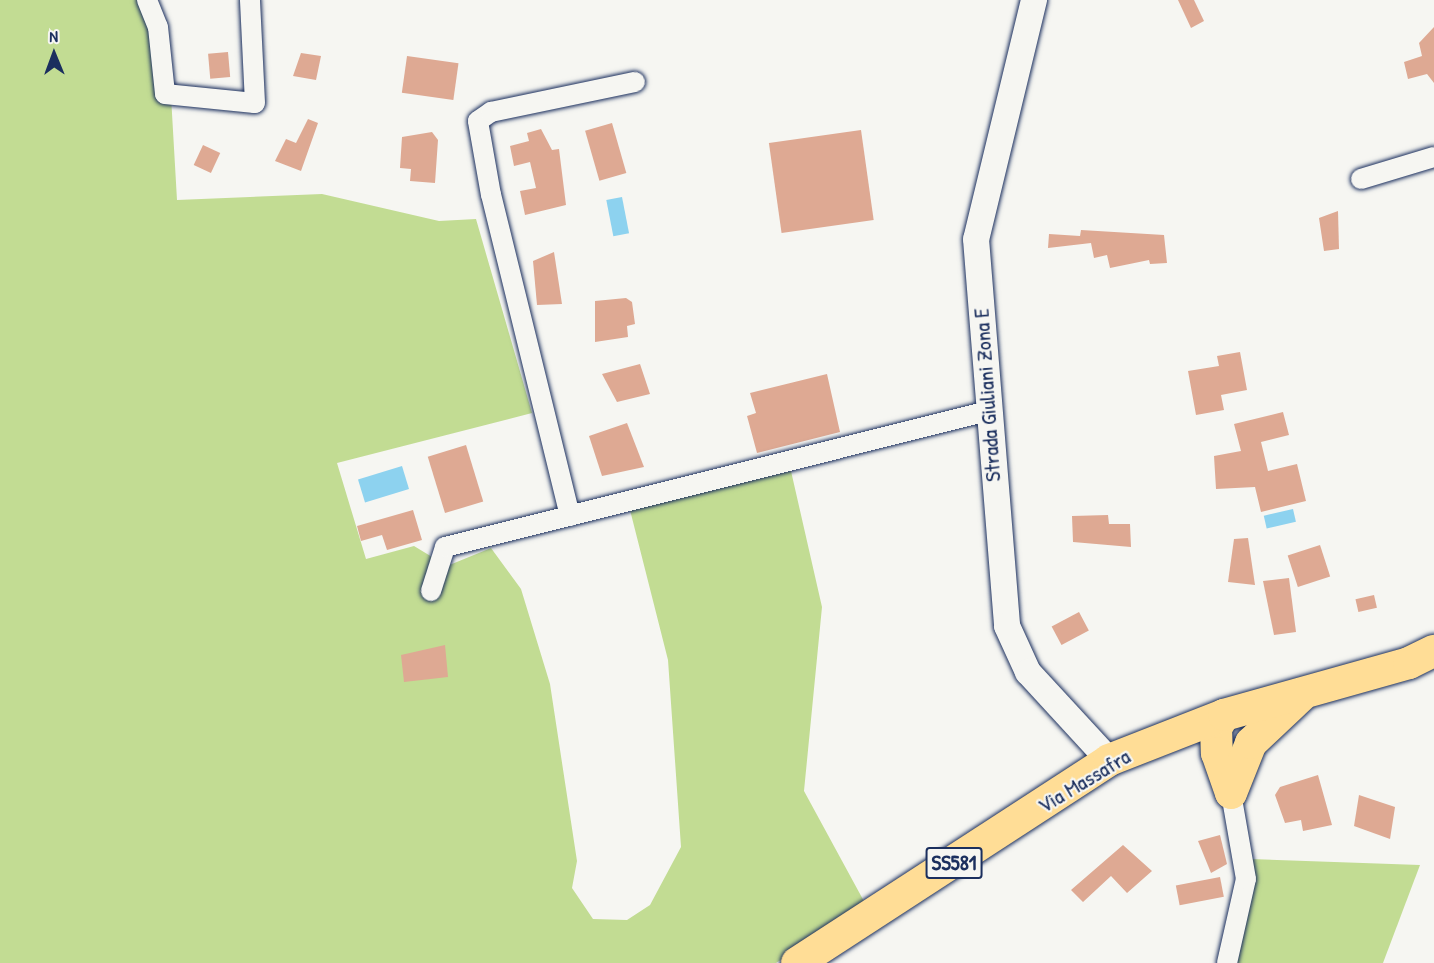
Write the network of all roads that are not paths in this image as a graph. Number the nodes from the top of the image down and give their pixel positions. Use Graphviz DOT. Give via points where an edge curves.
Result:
graph roads {
  1 [pos="147,0"];
  2 [pos="250,0"];
  3 [pos="1034,0"];
  4 [pos="635,82"];
  5 [pos="1434,157"];
  6 [pos="1361,179"];
  7 [pos="988,411"];
  8 [pos="570,516"];
  9 [pos="431,591"];
  10 [pos="1434,651"];
  11 [pos="1305,692"];
  12 [pos="1224,715"];
  13 [pos="1161,738"];
  14 [pos="1109,760"];
  15 [pos="1233,778"];
  16 [pos="797,963"];
  17 [pos="1227,963"];
  1 -- 2 [label="street" via="158,27 165,94 255,103"];
  3 -- 7 [label="street, Strada Giuliani Zona E" via="976,239"];
  4 -- 8 [label="street" via="491,112 478,121 491,195"];
  5 -- 6 [label="street"];
  7 -- 8 [label="street"];
  7 -- 14 [label="street, Strada Giuliani Zona E" via="1007,626 1028,672"];
  8 -- 9 [label="street" via="445,547"];
  10 -- 11 [label="main road, Via Massafra / SS581"];
  11 -- 12 [label="main road, Via Massafra / SS581"];
  11 -- 15 [label="main road" via="1259,734"];
  12 -- 13 [label="main road, Via Massafra / SS581"];
  12 -- 15 [label="main road" via="1240,726"];
  13 -- 14 [label="main road, Via Massafra / SS581"];
  13 -- 15 [label="main road" via="1206,759"];
  14 -- 16 [label="main road, Via Massafra / SS581"];
  15 -- 17 [label="street" via="1246,879"];
}
